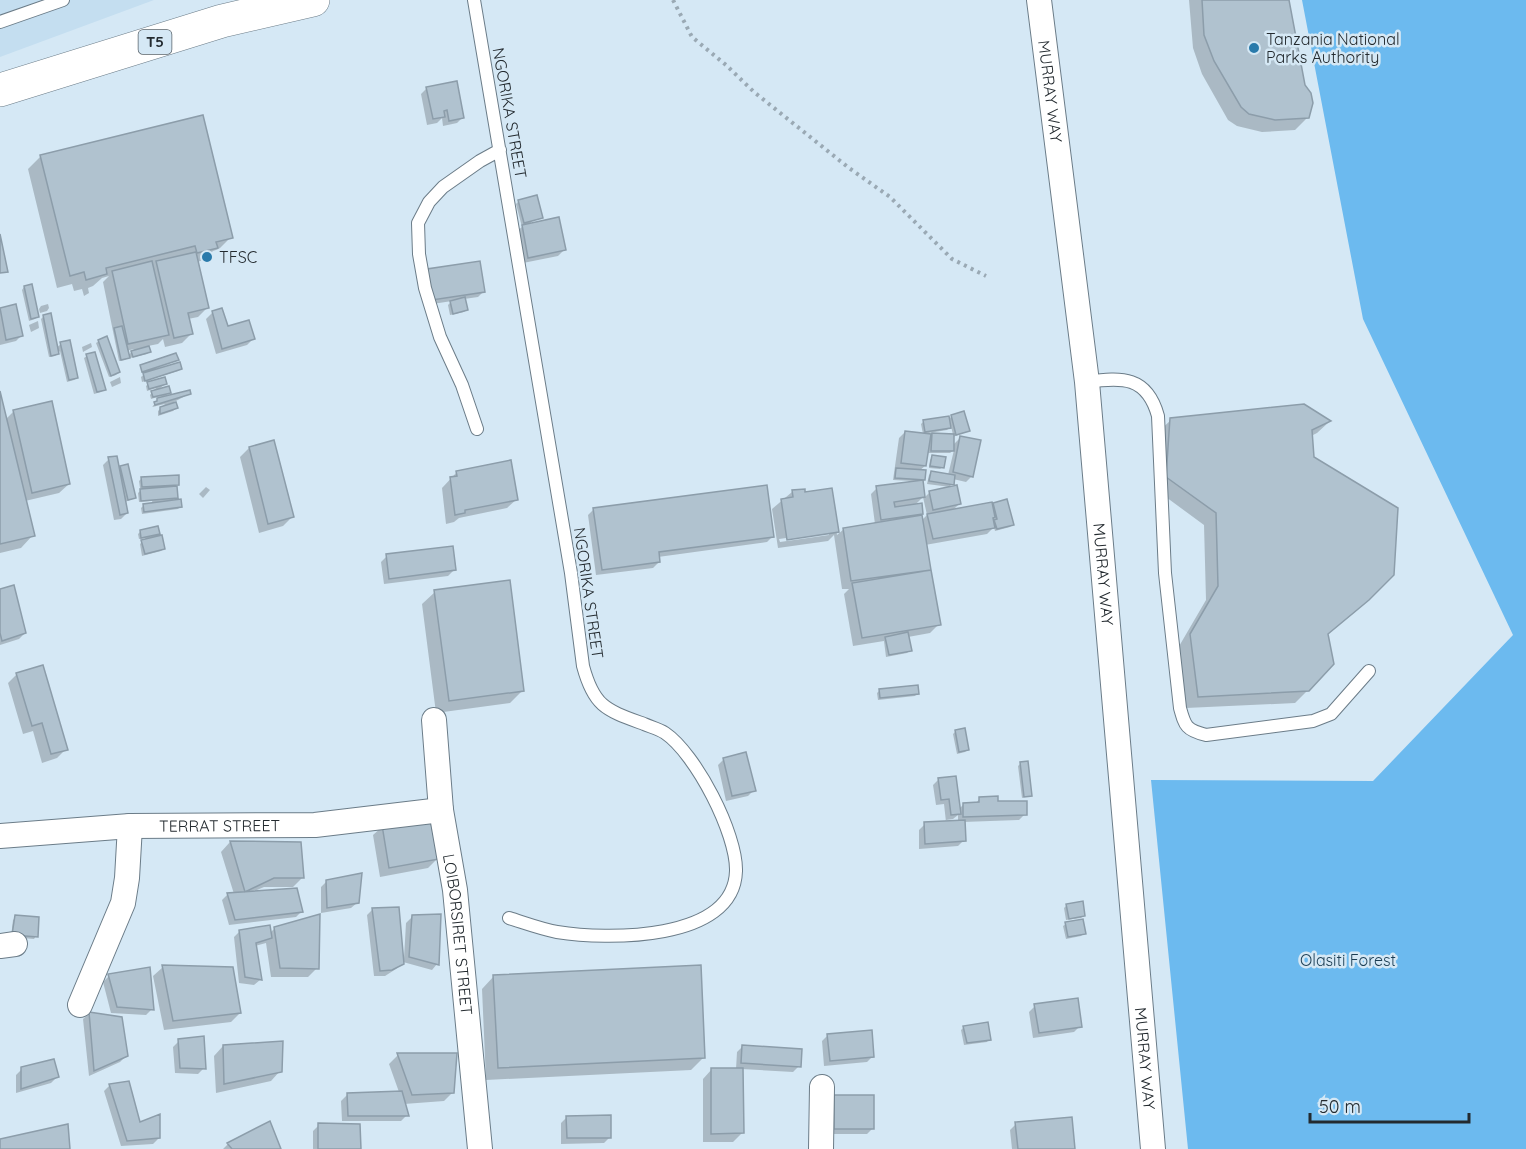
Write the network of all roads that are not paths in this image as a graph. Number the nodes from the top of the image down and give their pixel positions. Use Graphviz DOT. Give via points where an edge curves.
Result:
graph roads {
  1 [pos="63,0"];
  2 [pos="313,0"];
  3 [pos="474,0"];
  4 [pos="1039,0"];
  5 [pos="260,5"];
  6 [pos="0,22"];
  7 [pos="0,90"];
  8 [pos="500,150"];
  9 [pos="1086,382"];
  10 [pos="477,429"];
  11 [pos="1369,671"];
  12 [pos="434,720"];
  13 [pos="441,810"];
  14 [pos="130,826"];
  15 [pos="0,836"];
  16 [pos="509,918"];
  17 [pos="80,1005"];
  18 [pos="822,1087"];
  19 [pos="480,1149"];
  20 [pos="821,1149"];
  21 [pos="1153,1149"];
  1 -- 6 [label="lane"];
  2 -- 5 [label="highway, T5"];
  3 -- 8 [label="lane, NGORIKA STREET"];
  4 -- 9 [label="street, MURRAY WAY"];
  5 -- 7 [label="highway, T5" via="222,21"];
  8 -- 10 [label="lane" via="443,187 418,223 427,296"];
  8 -- 16 [label="lane, NGORIKA STREET" via="586,678 600,703 611,712 663,732 698,770 730,839 736,873 731,892 721,906 703,920 682,928 620,937 557,932"];
  9 -- 11 [label="lane" via="1132,382 1143,387 1154,400 1165,573 1185,724 1206,735 1312,721 1331,714"];
  9 -- 21 [label="street, MURRAY WAY"];
  12 -- 13 [label="street, LOIBORSIRET STREET"];
  13 -- 14 [label="street, TERRAT STREET" via="315,825"];
  13 -- 19 [label="street, LOIBORSIRET STREET" via="455,890"];
  14 -- 15 [label="street, TERRAT STREET"];
  14 -- 17 [label="street" via="123,903"];
  18 -- 20 [label="street"];
}
